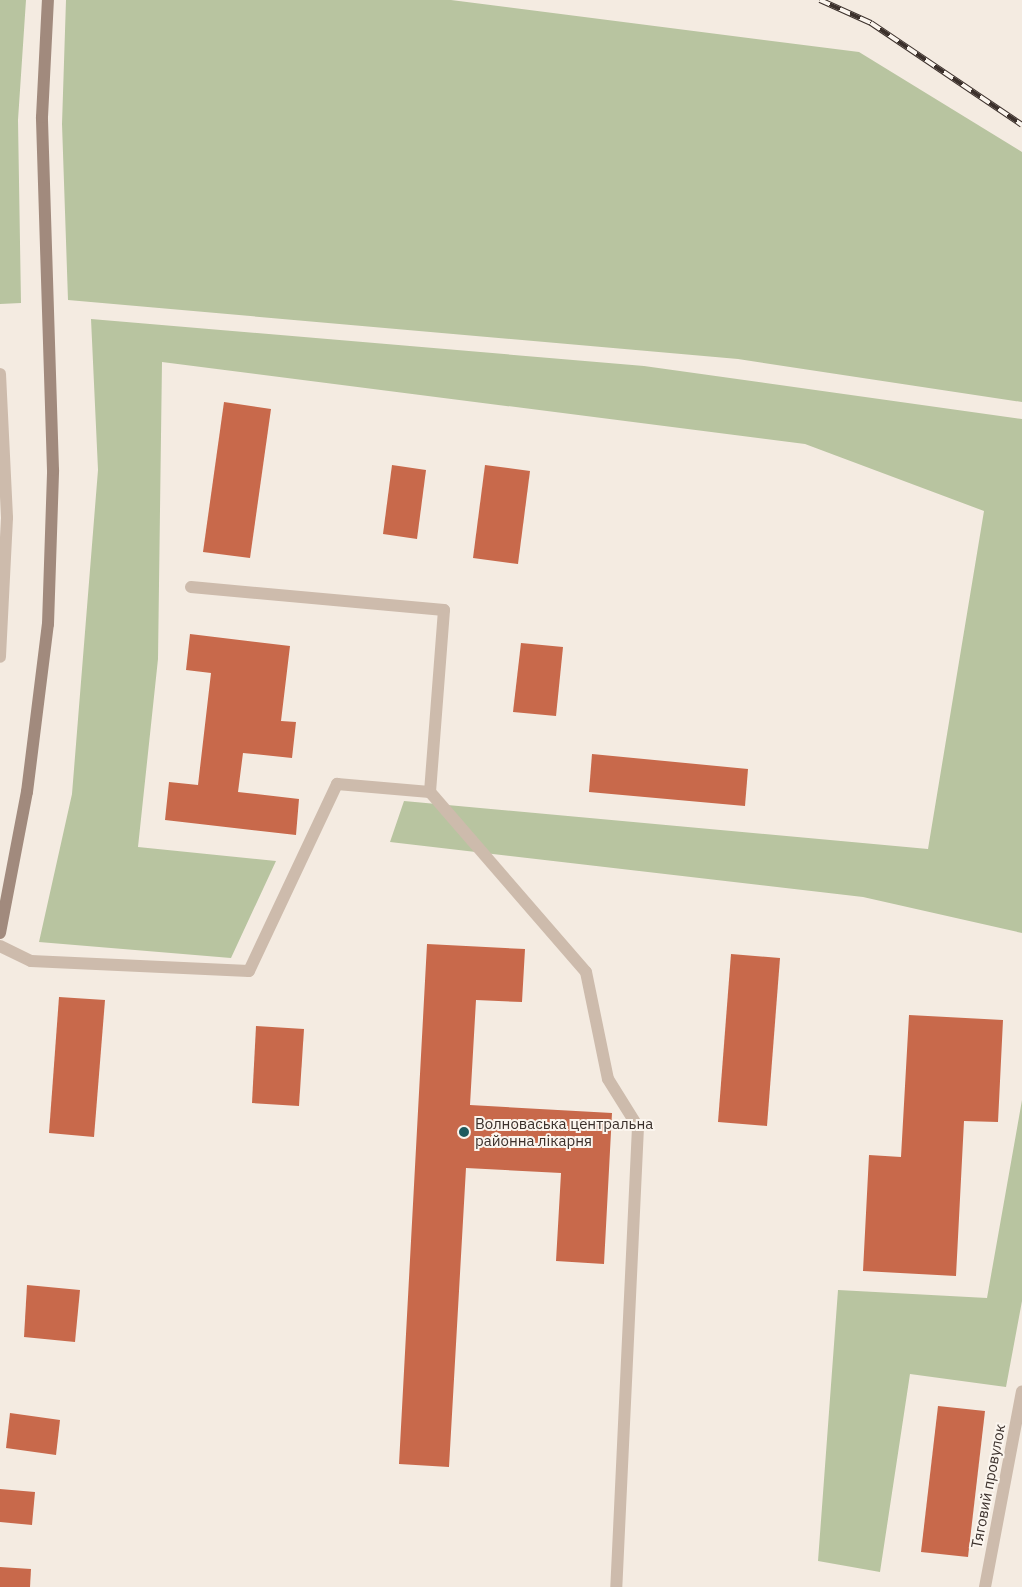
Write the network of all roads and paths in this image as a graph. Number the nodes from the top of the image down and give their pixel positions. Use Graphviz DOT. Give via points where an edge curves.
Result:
graph roads {
  1 [pos="48,0"];
  2 [pos="0,374"];
  3 [pos="191,586"];
  4 [pos="0,657"];
  5 [pos="430,792"];
  6 [pos="0,933"];
  7 [pos="0,946"];
  8 [pos="1022,1392"];
  9 [pos="616,1587"];
  10 [pos="985,1587"];
  1 -- 6 [label="street" via="42,117 53,470 48,624 27,792"];
  2 -- 4 [label="street" via="7,518"];
  3 -- 5 [label="street" via="444,610"];
  5 -- 7 [label="street" via="336,784 249,971 31,961"];
  5 -- 9 [label="street" via="586,972 608,1080 638,1127"];
  8 -- 10 [label="street, Тяговий провулок"];
}
